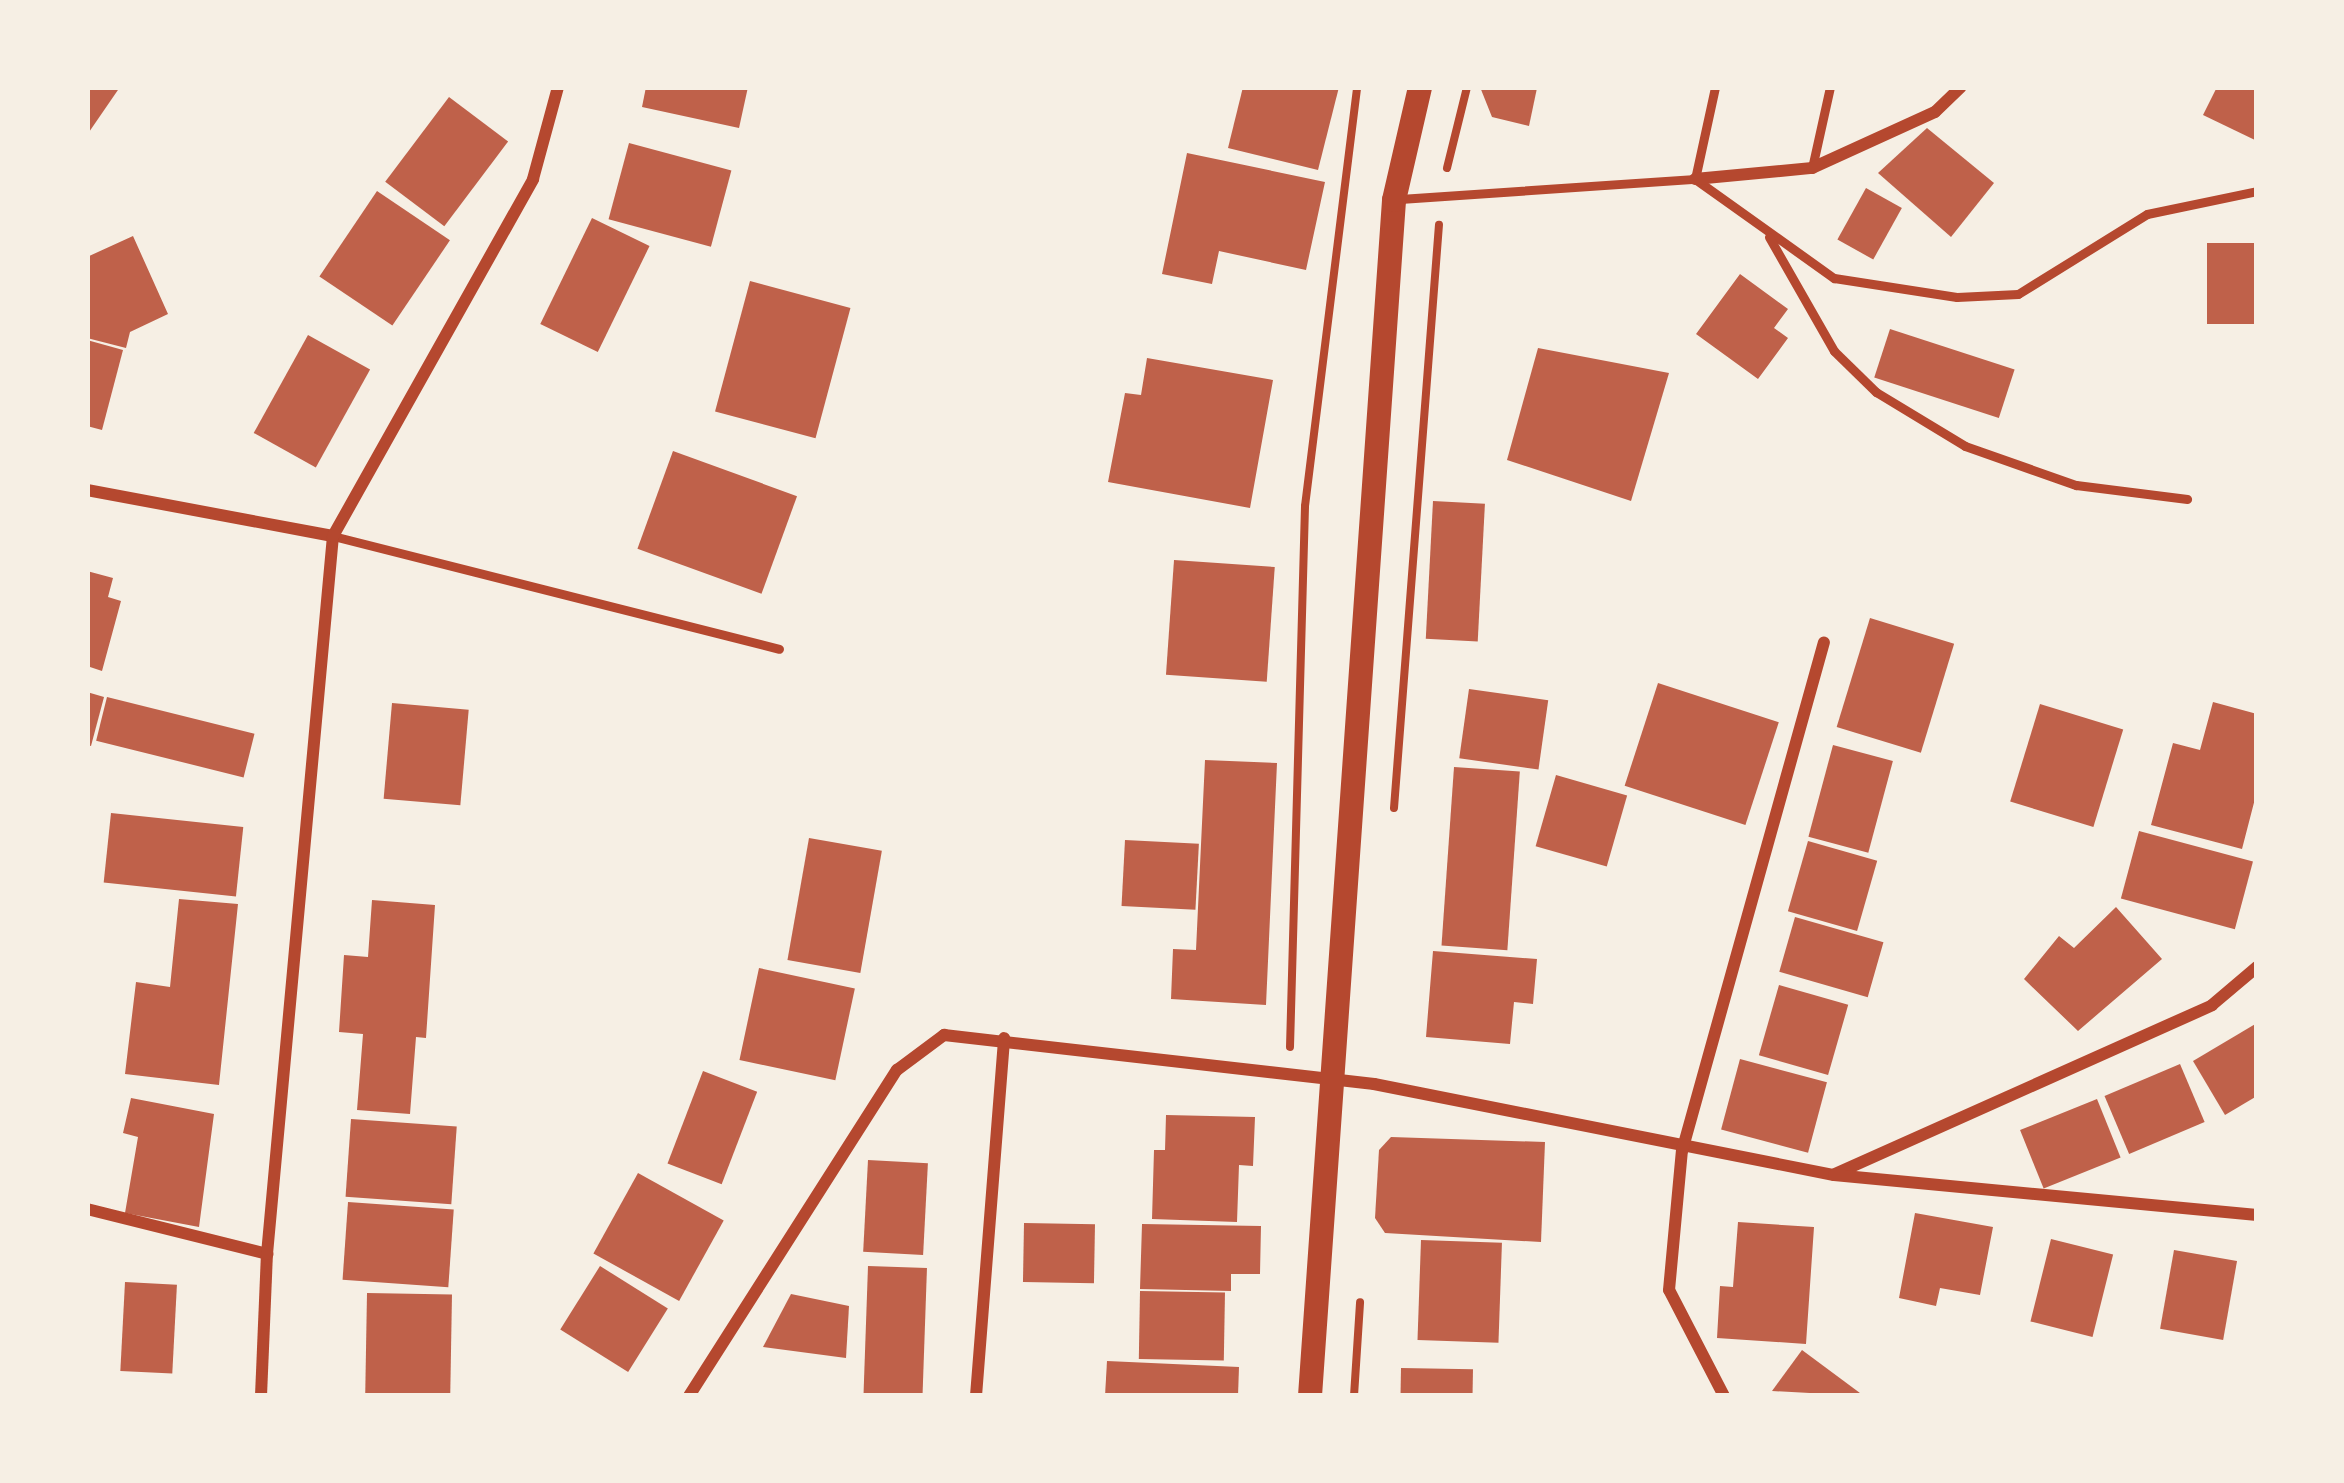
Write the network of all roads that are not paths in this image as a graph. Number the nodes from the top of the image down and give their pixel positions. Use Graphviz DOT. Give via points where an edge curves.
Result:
graph roads {
  1 [pos="558,87"];
  2 [pos="1420,87"];
  3 [pos="1715,87"];
  4 [pos="1830,87"];
  5 [pos="1961,87"];
  6 [pos="1812,168"];
  7 [pos="1695,179"];
  8 [pos="2257,191"];
  9 [pos="1394,200"];
  10 [pos="1766,232"];
  11 [pos="87,490"];
  12 [pos="2187,499"];
  13 [pos="334,536"];
  14 [pos="1824,642"];
  15 [pos="779,649"];
  16 [pos="2257,967"];
  17 [pos="1004,1038"];
  18 [pos="1328,1079"];
  19 [pos="1682,1151"];
  20 [pos="1834,1175"];
  21 [pos="87,1209"];
  22 [pos="2257,1215"];
  23 [pos="267,1254"];
  24 [pos="261,1396"];
  25 [pos="689,1396"];
  26 [pos="976,1396"];
  27 [pos="1310,1396"];
  28 [pos="1724,1396"];
  1 -- 13 [label="street" via="532,179"];
  2 -- 9 [label="main road"];
  3 -- 7 [label="lane"];
  4 -- 6 [label="lane"];
  5 -- 6 [label="street" via="1935,112"];
  6 -- 7 [label="street"];
  7 -- 9 [label="lane" via="1442,190"];
  7 -- 10 [label="lane"];
  8 -- 10 [label="lane" via="2147,214 2018,294 1902,293 1834,278"];
  9 -- 18 [label="main road"];
  10 -- 12 [label="lane" via="1834,351 1876,392 1965,446 2076,485"];
  11 -- 13 [label="street"];
  13 -- 15 [label="lane"];
  13 -- 23 [label="street"];
  14 -- 19 [label="street"];
  16 -- 20 [label="street" via="2212,1005"];
  17 -- 18 [label="street"];
  17 -- 25 [label="street" via="944,1035 897,1070"];
  17 -- 26 [label="street"];
  18 -- 19 [label="street"];
  18 -- 27 [label="main road"];
  19 -- 20 [label="street"];
  19 -- 28 [label="street" via="1669,1290"];
  20 -- 22 [label="street"];
  21 -- 23 [label="street"];
  23 -- 24 [label="street"];
}
